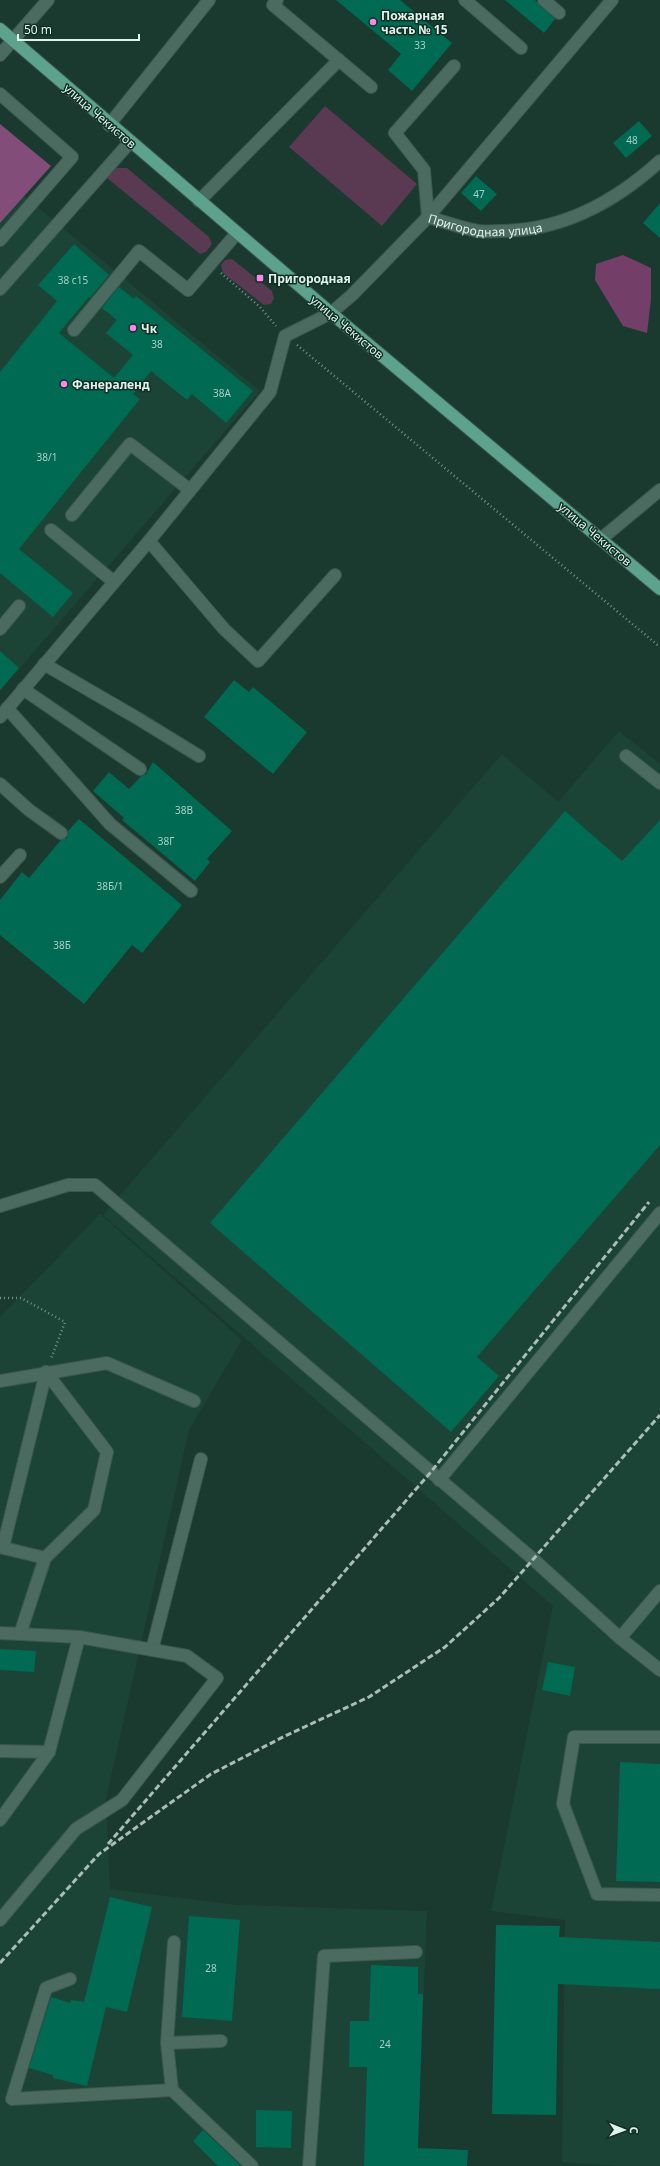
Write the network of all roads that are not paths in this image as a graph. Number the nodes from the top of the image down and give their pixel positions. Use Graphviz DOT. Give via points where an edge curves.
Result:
graph roads {
  1 [pos="48,0"];
  2 [pos="209,0"];
  3 [pos="277,0"];
  4 [pos="465,0"];
  5 [pos="544,0"];
  6 [pos="612,0"];
  7 [pos="559,13"];
  8 [pos="0,29"];
  9 [pos="13,40"];
  10 [pos="521,48"];
  11 [pos="0,56"];
  12 [pos="339,60"];
  13 [pos="454,66"];
  14 [pos="371,87"];
  15 [pos="0,94"];
  16 [pos="109,125"];
  17 [pos="130,142"];
  18 [pos="660,161"];
  19 [pos="199,201"];
  20 [pos="428,217"];
  21 [pos="237,233"];
  22 [pos="0,240"];
  23 [pos="0,289"];
  24 [pos="330,313"];
  25 [pos="74,330"];
  26 [pos="190,490"];
  27 [pos="660,490"];
  28 [pos="72,515"];
  29 [pos="51,530"];
  30 [pos="601,539"];
  31 [pos="148,541"];
  32 [pos="335,575"];
  33 [pos="114,582"];
  34 [pos="660,589"];
  35 [pos="19,606"];
  36 [pos="0,629"];
  37 [pos="44,664"];
  38 [pos="23,689"];
  39 [pos="4,712"];
  40 [pos="199,756"];
  41 [pos="626,756"];
  42 [pos="140,769"];
  43 [pos="660,783"];
  44 [pos="0,784"];
  45 [pos="61,833"];
  46 [pos="20,855"];
  47 [pos="0,877"];
  48 [pos="191,891"];
  49 [pos="0,1206"];
  50 [pos="660,1213"];
  51 [pos="46,1372"];
  52 [pos="0,1381"];
  53 [pos="194,1402"];
  54 [pos="201,1459"];
  55 [pos="438,1480"];
  56 [pos="2,1547"];
  57 [pos="45,1558"];
  58 [pos="660,1591"];
  59 [pos="0,1633"];
  60 [pos="20,1634"];
  61 [pos="79,1637"];
  62 [pos="620,1638"];
  63 [pos="152,1650"];
  64 [pos="660,1670"];
  65 [pos="660,1737"];
  66 [pos="0,1751"];
  67 [pos="49,1752"];
  68 [pos="0,1820"];
  69 [pos="660,1895"];
  70 [pos="0,1920"];
  71 [pos="174,1942"];
  72 [pos="416,1952"];
  73 [pos="70,1979"];
  74 [pos="220,2041"];
  75 [pos="166,2043"];
  76 [pos="172,2090"];
  77 [pos="252,2166"];
  78 [pos="309,2166"];
  1 -- 9 [label="street"];
  2 -- 16 [label="street"];
  3 -- 12 [label="street" via="273,5"];
  4 -- 10 [label="street"];
  5 -- 7 [label="street"];
  6 -- 20 [label="street"];
  8 -- 9 [label="main road, улица Чекистов"];
  9 -- 11 [label="street"];
  9 -- 16 [label="main road, улица Чекистов"];
  12 -- 14 [label="street"];
  12 -- 19 [label="street"];
  13 -- 20 [label="street" via="395,133 424,170"];
  15 -- 22 [label="street" via="72,157"];
  16 -- 17 [label="main road, улица Чекистов"];
  17 -- 19 [label="main road, улица Чекистов"];
  17 -- 23 [label="street"];
  18 -- 20 [label="street, Пригородная улица" via="609,200 570,220 525,231 479,231"];
  19 -- 21 [label="main road, улица Чекистов"];
  20 -- 24 [label="street, Пригородная улица" via="352,295"];
  21 -- 24 [label="main road, улица Чекистов"];
  21 -- 25 [label="street" via="188,290 139,251"];
  24 -- 26 [label="street, Пригородная улица" via="285,336 270,392"];
  24 -- 30 [label="main road, улица Чекистов"];
  26 -- 28 [label="street" via="130,444"];
  26 -- 31 [label="street"];
  27 -- 30 [label="street"];
  29 -- 33 [label="street"];
  30 -- 34 [label="main road, улица Чекистов"];
  31 -- 32 [label="street" via="224,629 258,661"];
  31 -- 33 [label="street"];
  33 -- 37 [label="street"];
  35 -- 36 [label="street"];
  37 -- 38 [label="street"];
  37 -- 40 [label="street"];
  38 -- 39 [label="street"];
  38 -- 42 [label="street"];
  39 -- 48 [label="street" via="110,824"];
  41 -- 43 [label="street"];
  44 -- 45 [label="street" via="29,810"];
  46 -- 47 [label="street"];
  49 -- 55 [label="street" via="68,1185 95,1185"];
  50 -- 55 [label="street"];
  51 -- 52 [label="street"];
  51 -- 53 [label="street" via="107,1363"];
  51 -- 56 [label="street"];
  51 -- 57 [label="street" via="107,1452 94,1510"];
  54 -- 63 [label="street"];
  55 -- 62 [label="street" via="533,1559"];
  56 -- 57 [label="street"];
  57 -- 60 [label="street"];
  58 -- 62 [label="street"];
  59 -- 60 [label="street"];
  60 -- 61 [label="street"];
  61 -- 63 [label="street"];
  61 -- 67 [label="street"];
  62 -- 64 [label="street"];
  63 -- 70 [label="street" via="187,1656 217,1678 122,1800 76,1829"];
  65 -- 69 [label="street" via="574,1737 563,1804 597,1894"];
  66 -- 67 [label="street"];
  67 -- 68 [label="street"];
  71 -- 75 [label="street"];
  72 -- 78 [label="street" via="324,1956"];
  73 -- 76 [label="street" via="46,1988 12,2099"];
  74 -- 75 [label="street"];
  75 -- 76 [label="street"];
  76 -- 77 [label="street"];
}
